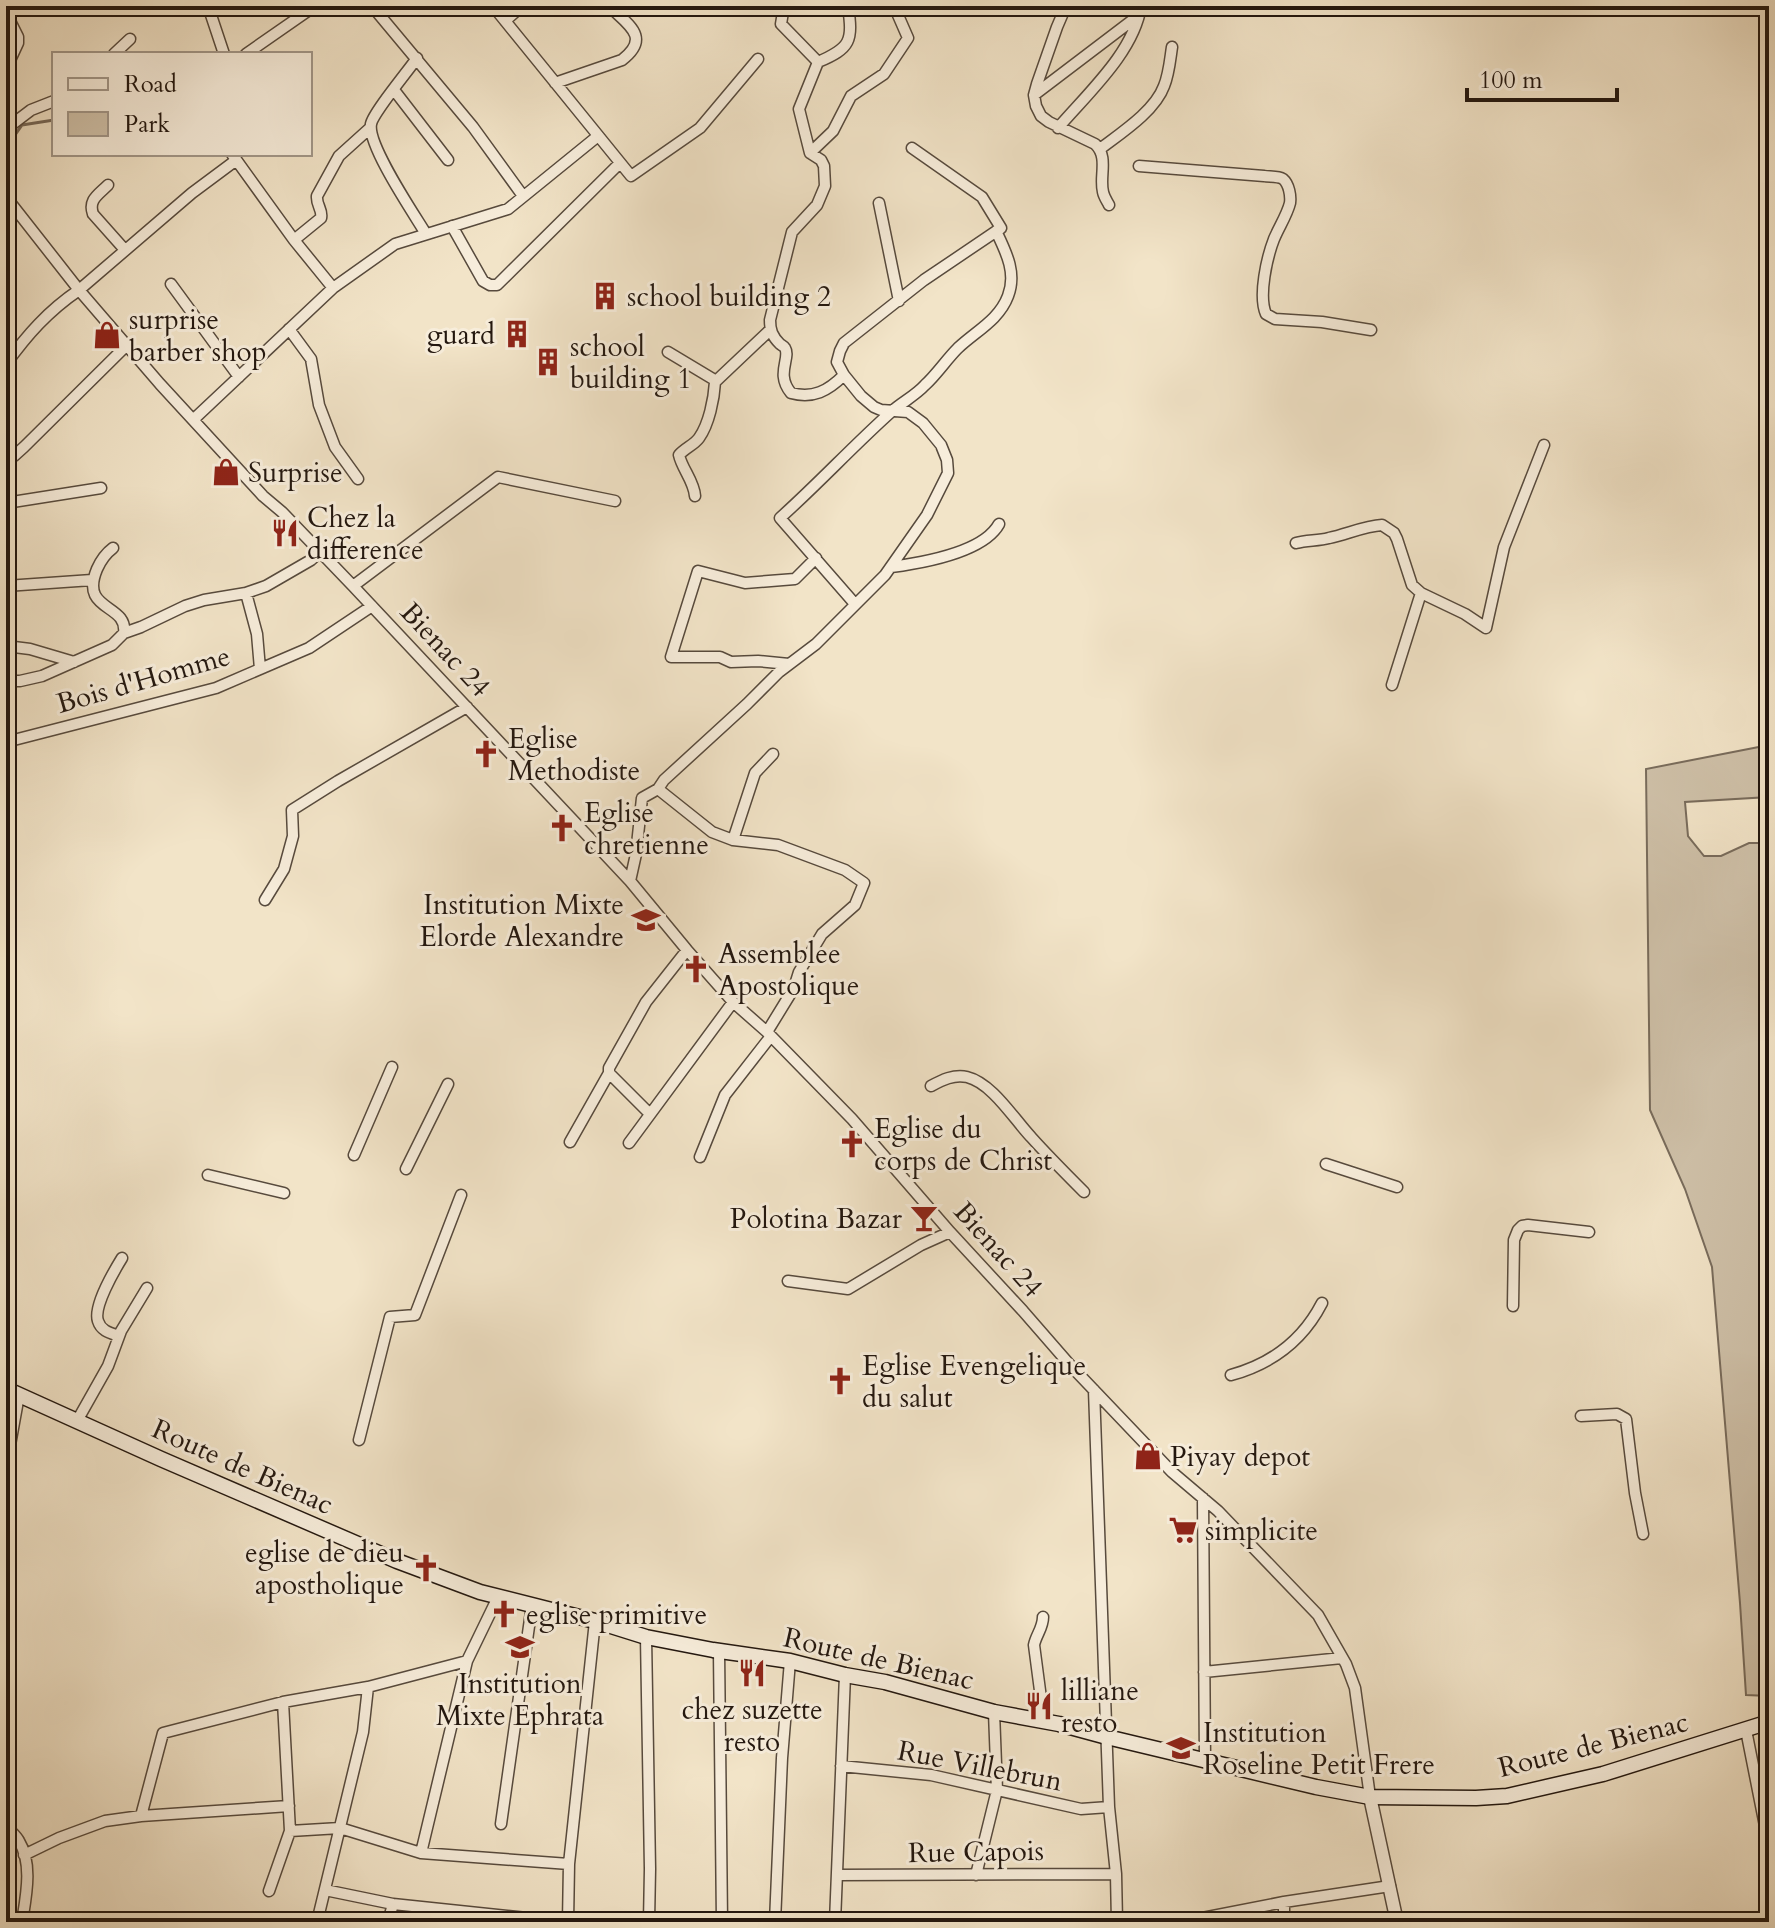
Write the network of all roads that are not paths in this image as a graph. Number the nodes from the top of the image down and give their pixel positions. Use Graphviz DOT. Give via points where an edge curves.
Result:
graph roads {
  1 [pos="208,6"];
  2 [pos="315,6"];
  3 [pos="372,6"];
  4 [pos="493,6"];
  5 [pos="522,6"];
  6 [pos="609,6"];
  7 [pos="784,6"];
  8 [pos="848,6"];
  9 [pos="894,6"];
  10 [pos="1066,6"];
  11 [pos="1141,10"];
  12 [pos="6,13"];
  13 [pos="505,21"];
  14 [pos="130,39"];
  15 [pos="1172,47"];
  16 [pos="116,52"];
  17 [pos="223,52"];
  18 [pos="249,52"];
  19 [pos="417,58"];
  20 [pos="758,59"];
  21 [pos="818,62"];
  22 [pos="6,69"];
  23 [pos="555,83"];
  24 [pos="394,90"];
  25 [pos="1034,95"];
  26 [pos="52,102"];
  27 [pos="370,128"];
  28 [pos="1058,128"];
  29 [pos="6,129"];
  30 [pos="598,136"];
  31 [pos="912,148"];
  32 [pos="1100,149"];
  33 [pos="810,153"];
  34 [pos="234,157"];
  35 [pos="448,160"];
  36 [pos="620,163"];
  37 [pos="1139,166"];
  38 [pos="108,185"];
  39 [pos="523,196"];
  40 [pos="6,197"];
  41 [pos="879,203"];
  42 [pos="1109,205"];
  43 [pos="17,211"];
  44 [pos="6,223"];
  45 [pos="452,226"];
  46 [pos="996,231"];
  47 [pos="426,234"];
  48 [pos="294,240"];
  49 [pos="125,250"];
  50 [pos="171,284"];
  51 [pos="333,288"];
  52 [pos="79,290"];
  53 [pos="899,301"];
  54 [pos="289,329"];
  55 [pos="770,330"];
  56 [pos="1371,330"];
  57 [pos="127,345"];
  58 [pos="668,352"];
  59 [pos="6,364"];
  60 [pos="844,375"];
  61 [pos="239,377"];
  62 [pos="715,382"];
  63 [pos="893,411"];
  64 [pos="194,419"];
  65 [pos="1544,445"];
  66 [pos="6,459"];
  67 [pos="358,479"];
  68 [pos="101,488"];
  69 [pos="695,496"];
  70 [pos="615,501"];
  71 [pos="6,503"];
  72 [pos="999,524"];
  73 [pos="1296,543"];
  74 [pos="113,548"];
  75 [pos="320,552"];
  76 [pos="816,558"];
  77 [pos="891,567"];
  78 [pos="92,580"];
  79 [pos="6,586"];
  80 [pos="353,586"];
  81 [pos="246,593"];
  82 [pos="1421,593"];
  83 [pos="855,604"];
  84 [pos="372,606"];
  85 [pos="124,633"];
  86 [pos="6,646"];
  87 [pos="74,662"];
  88 [pos="789,664"];
  89 [pos="260,669"];
  90 [pos="6,681"];
  91 [pos="1392,685"];
  92 [pos="467,707"];
  93 [pos="7,742"];
  94 [pos="773,754"];
  95 [pos="658,789"];
  96 [pos="733,840"];
  97 [pos="630,881"];
  98 [pos="265,900"];
  99 [pos="687,950"];
  100 [pos="733,1002"];
  101 [pos="769,1034"];
  102 [pos="392,1067"];
  103 [pos="609,1073"];
  104 [pos="448,1084"];
  105 [pos="931,1086"];
  106 [pos="650,1114"];
  107 [pos="570,1142"];
  108 [pos="629,1143"];
  109 [pos="354,1155"];
  110 [pos="700,1157"];
  111 [pos="1326,1164"];
  112 [pos="406,1169"];
  113 [pos="208,1175"];
  114 [pos="1397,1187"];
  115 [pos="1084,1192"];
  116 [pos="284,1193"];
  117 [pos="461,1195"];
  118 [pos="950,1232"];
  119 [pos="1589,1232"];
  120 [pos="122,1258"];
  121 [pos="788,1281"];
  122 [pos="147,1288"];
  123 [pos="1322,1303"];
  124 [pos="1513,1306"];
  125 [pos="119,1336"];
  126 [pos="1231,1375"];
  127 [pos="1094,1390"];
  128 [pos="13,1392"];
  129 [pos="1581,1416"];
  130 [pos="77,1421"];
  131 [pos="359,1440"];
  132 [pos="6,1467"];
  133 [pos="1203,1498"];
  134 [pos="1643,1534"];
  135 [pos="498,1597"];
  136 [pos="532,1605"];
  137 [pos="1043,1617"];
  138 [pos="595,1621"];
  139 [pos="646,1637"];
  140 [pos="719,1651"];
  141 [pos="1342,1658"];
  142 [pos="467,1661"];
  143 [pos="790,1661"];
  144 [pos="1204,1672"];
  145 [pos="845,1675"];
  146 [pos="368,1687"];
  147 [pos="283,1702"];
  148 [pos="994,1712"];
  149 [pos="1044,1721"];
  150 [pos="1769,1722"];
  151 [pos="1746,1730"];
  152 [pos="1107,1737"];
  153 [pos="6,1738"];
  154 [pos="6,1752"];
  155 [pos="1205,1760"];
  156 [pos="841,1766"];
  157 [pos="997,1790"];
  158 [pos="1370,1797"];
  159 [pos="289,1806"];
  160 [pos="1109,1807"];
  161 [pos="141,1816"];
  162 [pos="501,1824"];
  163 [pos="6,1826"];
  164 [pos="340,1828"];
  165 [pos="290,1831"];
  166 [pos="1768,1841"];
  167 [pos="421,1853"];
  168 [pos="24,1855"];
  169 [pos="569,1864"];
  170 [pos="1116,1874"];
  171 [pos="837,1875"];
  172 [pos="976,1875"];
  173 [pos="1390,1886"];
  174 [pos="325,1890"];
  175 [pos="269,1891"];
  176 [pos="1284,1902"];
  177 [pos="393,1904"];
  178 [pos="22,1922"];
  179 [pos="317,1922"];
  180 [pos="388,1922"];
  181 [pos="567,1922"];
  182 [pos="649,1922"];
  183 [pos="722,1922"];
  184 [pos="775,1922"];
  185 [pos="835,1922"];
  186 [pos="1117,1922"];
  187 [pos="1182,1922"];
  188 [pos="1284,1922"];
  189 [pos="1397,1922"];
  1 -- 17 [label="street"];
  2 -- 18 [label="street"];
  3 -- 19 [label="street"];
  4 -- 13 [label="street"];
  5 -- 13 [label="street"];
  6 -- 23 [label="street" via="635,32 629,54"];
  7 -- 21 [label="street" via="781,24"];
  8 -- 21 [label="street" via="847,44"];
  9 -- 33 [label="street" via="908,38 884,74 851,96 833,131"];
  10 -- 25 [label="street"];
  11 -- 25 [label="street"];
  11 -- 28 [label="street" via="1122,53"];
  12 -- 22 [label="street" via="18,37"];
  13 -- 23 [label="street"];
  14 -- 16 [label="street"];
  15 -- 32 [label="street" via="1158,97"];
  19 -- 24 [label="street"];
  19 -- 39 [label="street"];
  20 -- 36 [label="street" via="700,128 631,176"];
  21 -- 33 [label="street" via="799,109"];
  23 -- 30 [label="street"];
  24 -- 27 [label="street"];
  24 -- 35 [label="street"];
  25 -- 28 [label="street" via="1041,116"];
  26 -- 29 [label="street"];
  27 -- 47 [label="street" via="381,158"];
  27 -- 48 [label="street" via="339,156 317,196 321,218"];
  28 -- 32 [label="street"];
  30 -- 36 [label="street"];
  30 -- 39 [label="street"];
  31 -- 46 [label="street" via="982,197 1001,228"];
  32 -- 42 [label="street"];
  33 -- 55 [label="street" via="824,166 825,186 817,205 792,232"];
  34 -- 48 [label="street"];
  34 -- 49 [label="street"];
  36 -- 45 [label="street" via="497,285 483,281"];
  37 -- 56 [label="street" via="1283,179 1290,203 1272,243 1262,292 1266,314"];
  38 -- 49 [label="street" via="91,207"];
  39 -- 45 [label="street" via="508,209"];
  40 -- 43 [label="street, Bienac 24"];
  41 -- 53 [label="street"];
  43 -- 44 [label="street"];
  43 -- 52 [label="street, Bienac 24"];
  45 -- 47 [label="street"];
  46 -- 53 [label="street"];
  46 -- 63 [label="street" via="1012,276 1001,312"];
  47 -- 51 [label="street" via="395,244"];
  48 -- 51 [label="street"];
  49 -- 52 [label="street"];
  50 -- 61 [label="street"];
  51 -- 54 [label="street"];
  52 -- 57 [label="street, Bienac 24"];
  52 -- 59 [label="street" via="30,332"];
  53 -- 60 [label="street" via="844,343 837,362"];
  54 -- 61 [label="street"];
  54 -- 67 [label="street" via="311,359 319,405 335,447"];
  55 -- 60 [label="street" via="785,348 783,375 791,393 814,395"];
  55 -- 62 [label="street"];
  57 -- 64 [label="street, Bienac 24"];
  57 -- 66 [label="street"];
  58 -- 62 [label="street"];
  60 -- 63 [label="street" via="874,407"];
  61 -- 64 [label="street"];
  62 -- 69 [label="street" via="704,428 679,455"];
  63 -- 76 [label="street" via="780,518"];
  63 -- 77 [label="street" via="908,412 923,423 941,445 948,473"];
  64 -- 75 [label="street, Bienac 24"];
  65 -- 82 [label="street" via="1504,547 1486,628"];
  68 -- 71 [label="street"];
  70 -- 80 [label="street" via="498,477"];
  72 -- 77 [label="street" via="977,544 956,553"];
  73 -- 82 [label="street" via="1382,525 1394,533 1408,578"];
  74 -- 78 [label="street"];
  75 -- 80 [label="street, Bienac 24"];
  75 -- 81 [label="street"];
  76 -- 83 [label="street"];
  76 -- 88 [label="street" via="795,579 779,581 745,583 698,571 671,657"];
  77 -- 83 [label="street"];
  78 -- 79 [label="street"];
  78 -- 85 [label="street" via="92,592 121,620"];
  80 -- 84 [label="street, Bienac 24"];
  81 -- 85 [label="street" via="204,600"];
  81 -- 89 [label="street"];
  82 -- 91 [label="street"];
  83 -- 88 [label="street"];
  84 -- 89 [label="street, Bois d'Homme" via="309,648"];
  84 -- 92 [label="street, Bienac 24"];
  85 -- 87 [label="street" via="112,645"];
  86 -- 87 [label="street"];
  87 -- 90 [label="street" via="42,676"];
  88 -- 95 [label="street"];
  89 -- 93 [label="street, Bois d'Homme" via="216,688"];
  92 -- 97 [label="street, Bienac 24"];
  92 -- 98 [label="street" via="292,810 293,836 284,869"];
  94 -- 96 [label="street" via="755,773"];
  95 -- 96 [label="street" via="712,832"];
  95 -- 97 [label="street" via="642,798"];
  96 -- 101 [label="street" via="778,845 845,870 864,883 855,905 822,934"];
  97 -- 99 [label="street, Bienac 24"];
  99 -- 100 [label="street, Bienac 24"];
  99 -- 103 [label="street" via="646,1002"];
  100 -- 101 [label="street, Bienac 24"];
  100 -- 106 [label="street"];
  101 -- 110 [label="street" via="725,1095"];
  101 -- 118 [label="street, Bienac 24"];
  102 -- 109 [label="street"];
  103 -- 106 [label="street"];
  103 -- 107 [label="street"];
  104 -- 112 [label="street"];
  105 -- 115 [label="street" via="946,1078 980,1083"];
  106 -- 108 [label="street"];
  111 -- 114 [label="street"];
  113 -- 116 [label="street"];
  117 -- 131 [label="street" via="415,1315 390,1317"];
  118 -- 121 [label="street" via="848,1289"];
  118 -- 127 [label="street, Bienac 24"];
  119 -- 124 [label="street" via="1522,1226 1514,1240"];
  120 -- 125 [label="street" via="97,1313 105,1331"];
  122 -- 125 [label="street"];
  123 -- 126 [label="street" via="1291,1343 1260,1366"];
  125 -- 130 [label="street"];
  127 -- 133 [label="street, Bienac 24"];
  127 -- 152 [label="street"];
  128 -- 130 [label="main road, Route de Bienac"];
  128 -- 132 [label="street"];
  129 -- 134 [label="street" via="1617,1414 1626,1419"];
  130 -- 135 [label="main road, Route de Bienac" via="419,1571"];
  133 -- 141 [label="street, Bienac 24" via="1318,1615"];
  133 -- 144 [label="street"];
  135 -- 136 [label="main road, Route de Bienac"];
  135 -- 142 [label="street"];
  136 -- 138 [label="main road, Route de Bienac"];
  136 -- 162 [label="street"];
  137 -- 149 [label="street" via="1034,1645"];
  138 -- 139 [label="main road, Route de Bienac"];
  138 -- 169 [label="street"];
  139 -- 140 [label="main road, Route de Bienac"];
  139 -- 182 [label="street"];
  140 -- 143 [label="main road, Route de Bienac"];
  140 -- 183 [label="street"];
  141 -- 144 [label="street"];
  141 -- 158 [label="street, Bienac 24" via="1355,1688"];
  142 -- 146 [label="street"];
  142 -- 167 [label="street"];
  143 -- 145 [label="main road, Route de Bienac"];
  143 -- 184 [label="street"];
  144 -- 155 [label="street"];
  145 -- 148 [label="main road, Route de Bienac"];
  145 -- 156 [label="street"];
  146 -- 147 [label="street"];
  146 -- 164 [label="street"];
  147 -- 159 [label="street"];
  147 -- 161 [label="street" via="163,1733"];
  148 -- 149 [label="main road, Route de Bienac"];
  148 -- 157 [label="street"];
  149 -- 152 [label="main road, Route de Bienac"];
  150 -- 151 [label="main road, Route de Bienac"];
  151 -- 158 [label="main road, Route de Bienac" via="1603,1774 1507,1796"];
  151 -- 166 [label="street"];
  152 -- 155 [label="main road, Route de Bienac"];
  152 -- 160 [label="street"];
  153 -- 154 [label="street"];
  155 -- 158 [label="main road, Route de Bienac"];
  156 -- 157 [label="street, Rue Villebrun" via="931,1775"];
  156 -- 171 [label="street"];
  157 -- 160 [label="street, Rue Villebrun" via="1081,1809"];
  157 -- 172 [label="street"];
  158 -- 173 [label="street"];
  159 -- 161 [label="street"];
  159 -- 165 [label="street"];
  160 -- 170 [label="street"];
  161 -- 168 [label="street" via="86,1827"];
  163 -- 168 [label="street"];
  164 -- 165 [label="street"];
  164 -- 167 [label="street"];
  164 -- 174 [label="street"];
  165 -- 175 [label="street"];
  167 -- 169 [label="street"];
  168 -- 178 [label="street" via="28,1882"];
  169 -- 181 [label="street"];
  170 -- 172 [label="street, Rue Capois"];
  170 -- 186 [label="street"];
  171 -- 172 [label="street, Rue Capois"];
  171 -- 185 [label="street"];
  173 -- 176 [label="street"];
  173 -- 189 [label="street"];
  174 -- 177 [label="street"];
  174 -- 179 [label="street"];
  176 -- 187 [label="street"];
  176 -- 188 [label="street"];
  177 -- 180 [label="street"];
  177 -- 181 [label="street"];
}
